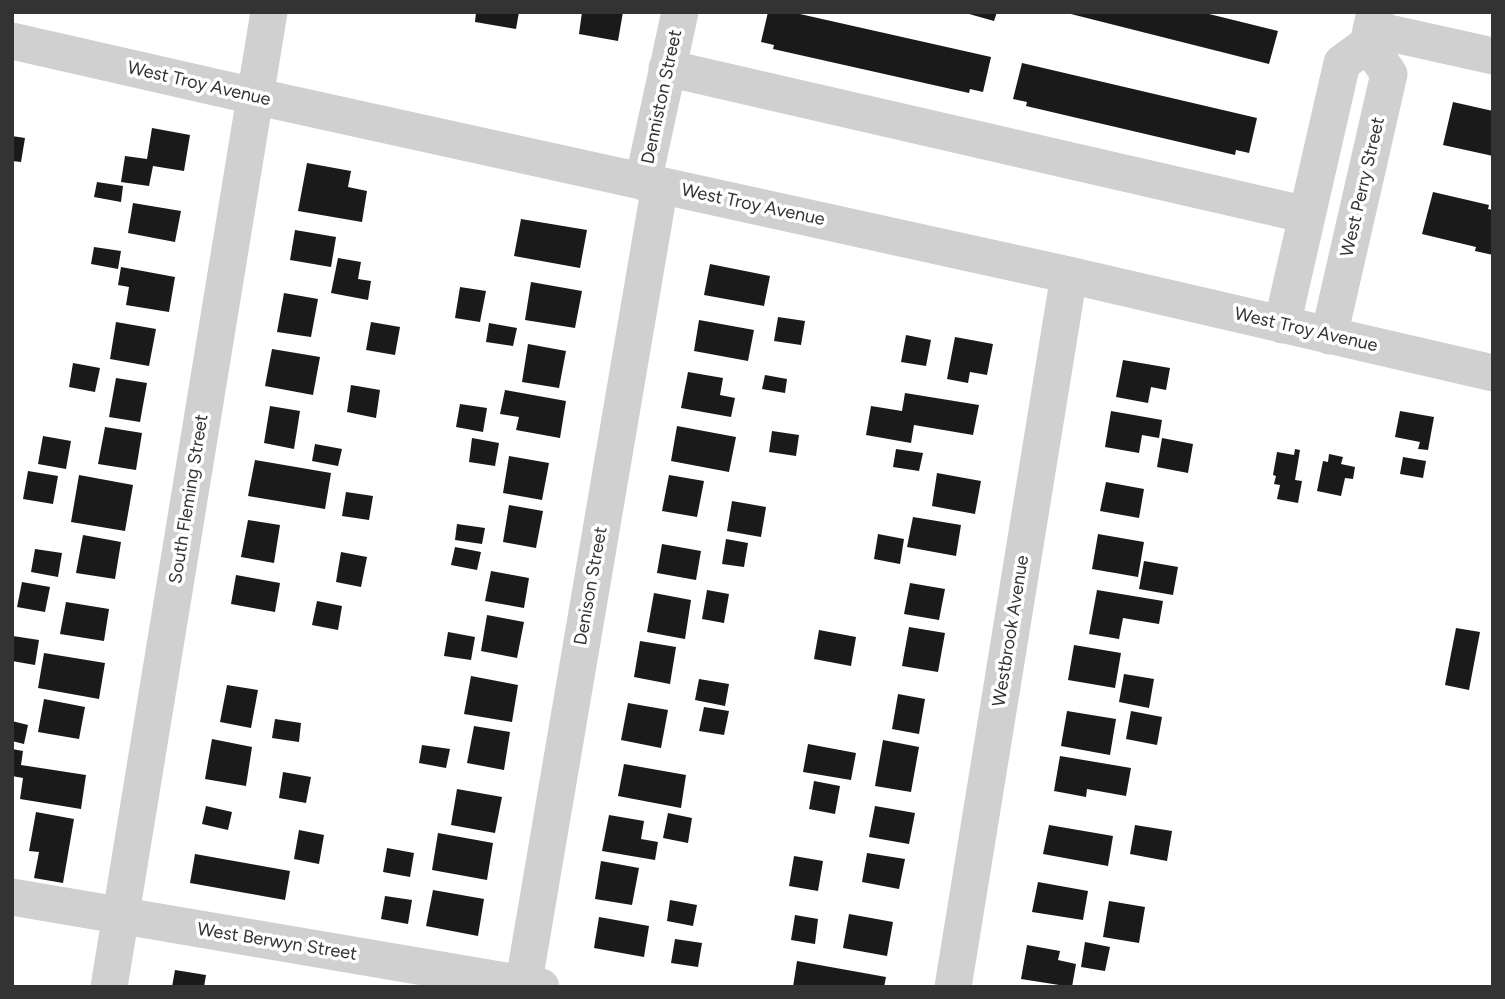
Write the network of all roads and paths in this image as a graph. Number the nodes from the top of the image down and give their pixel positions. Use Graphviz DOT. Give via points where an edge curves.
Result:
graph roads {
  1 [pos="269,12"];
  2 [pos="680,12"];
  3 [pos="1372,28"];
  4 [pos="12,41"];
  5 [pos="1493,56"];
  6 [pos="667,68"];
  7 [pos="254,96"];
  8 [pos="652,183"];
  9 [pos="1307,215"];
  10 [pos="1069,275"];
  11 [pos="1282,325"];
  12 [pos="1329,336"];
  13 [pos="1493,373"];
  14 [pos="12,897"];
  15 [pos="121,916"];
  16 [pos="529,986"];
  17 [pos="109,987"];
  18 [pos="953,987"];
  1 -- 7 [label="street, South Fleming Street"];
  2 -- 6 [label="street, Denniston Street"];
  3 -- 5 [label="street"];
  3 -- 9 [label="street" via="1342,62"];
  3 -- 12 [label="street, West Perry Street" via="1389,74"];
  4 -- 7 [label="street, West Troy Avenue"];
  6 -- 8 [label="street, Denniston Street"];
  6 -- 9 [label="street"];
  7 -- 8 [label="street, West Troy Avenue"];
  7 -- 15 [label="street, South Fleming Street"];
  8 -- 10 [label="street, West Troy Avenue"];
  8 -- 16 [label="street, Denison Street"];
  9 -- 11 [label="street"];
  10 -- 11 [label="street, West Troy Avenue"];
  10 -- 18 [label="street, Westbrook Avenue"];
  11 -- 12 [label="street, West Troy Avenue"];
  12 -- 13 [label="street, West Troy Avenue"];
  14 -- 15 [label="street, West Berwyn Street"];
  15 -- 16 [label="street, West Berwyn Street"];
  15 -- 17 [label="street, South Fleming Street"];
}
